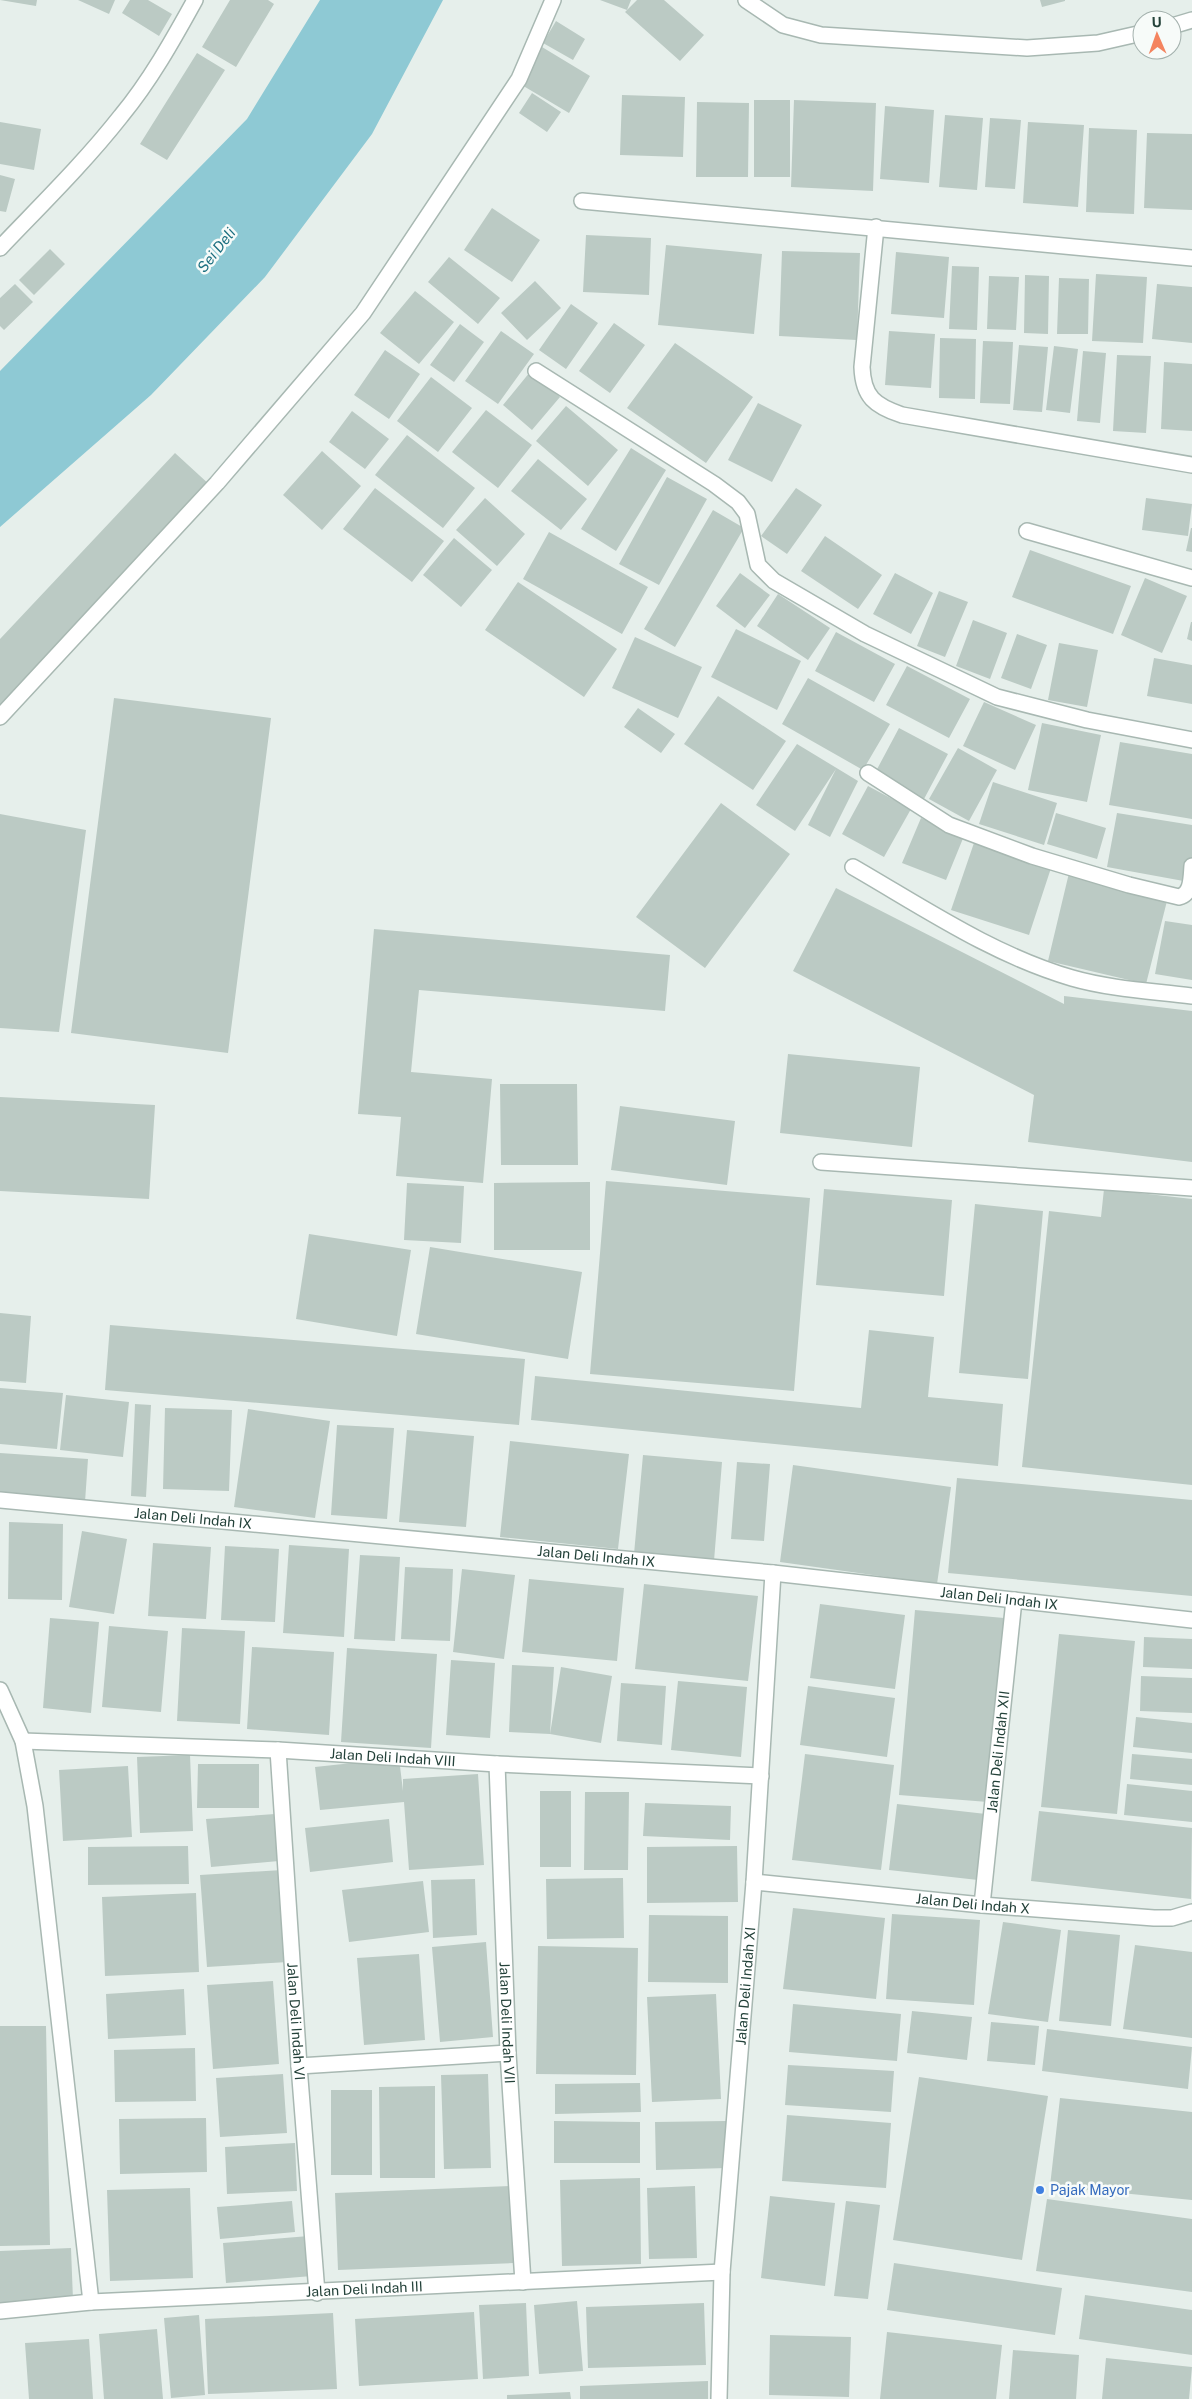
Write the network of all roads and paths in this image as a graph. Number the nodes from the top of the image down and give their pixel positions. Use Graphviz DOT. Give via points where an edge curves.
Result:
graph roads {
  1 [pos="195,0"];
  2 [pos="553,0"];
  3 [pos="746,0"];
  4 [pos="1132,35"];
  5 [pos="582,201"];
  6 [pos="876,227"];
  7 [pos="0,248"];
  8 [pos="1192,258"];
  9 [pos="536,372"];
  10 [pos="1192,465"];
  11 [pos="1026,531"];
  12 [pos="1192,578"];
  13 [pos="0,717"];
  14 [pos="1192,740"];
  15 [pos="868,773"];
  16 [pos="1192,866"];
  17 [pos="853,867"];
  18 [pos="1192,996"];
  19 [pos="821,1162"];
  20 [pos="1192,1188"];
  21 [pos="0,1500"];
  22 [pos="773,1573"];
  23 [pos="1014,1600"];
  24 [pos="1192,1620"];
  25 [pos="0,1690"];
  26 [pos="23,1741"];
  27 [pos="278,1750"];
  28 [pos="497,1764"];
  29 [pos="761,1776"];
  30 [pos="754,1882"];
  31 [pos="982,1905"];
  32 [pos="1192,1912"];
  33 [pos="508,2053"];
  34 [pos="299,2066"];
  35 [pos="722,2272"];
  36 [pos="523,2282"];
  37 [pos="317,2293"];
  38 [pos="91,2302"];
  39 [pos="4,2310"];
  40 [pos="719,2399"];
  1 -- 7 [label="street" via="122,115"];
  2 -- 13 [label="street" via="519,79 363,313 217,483"];
  3 -- 4 [label="street" via="783,26 822,35 1027,48 1098,43"];
  5 -- 6 [label="street"];
  6 -- 8 [label="street"];
  6 -- 10 [label="street" via="862,368 867,393 876,403 902,415"];
  9 -- 14 [label="street" via="738,502 747,514 758,565 768,576 865,634 997,697 1087,720"];
  11 -- 12 [label="street"];
  15 -- 16 [label="street" via="949,825 1032,856 1129,885 1184,896 1189,890"];
  17 -- 18 [label="street" via="989,945 1027,962 1074,978"];
  19 -- 20 [label="street"];
  21 -- 22 [label="street, Jalan Deli Indah IX"];
  22 -- 23 [label="street, Jalan Deli Indah IX"];
  22 -- 29 [label="street, Jalan Deli Indah XI"];
  23 -- 24 [label="street, Jalan Deli Indah IX"];
  23 -- 31 [label="street, Jalan Deli Indah XII"];
  25 -- 26 [label="street"];
  26 -- 27 [label="street, Jalan Deli Indah VIII"];
  26 -- 38 [label="street" via="35,1806"];
  27 -- 28 [label="street, Jalan Deli Indah VIII"];
  27 -- 34 [label="street, Jalan Deli Indah VI"];
  28 -- 29 [label="street, Jalan Deli Indah VIII"];
  28 -- 33 [label="street, Jalan Deli Indah VII"];
  29 -- 30 [label="street, Jalan Deli Indah XI"];
  30 -- 31 [label="street, Jalan Deli Indah X"];
  30 -- 35 [label="street, Jalan Deli Indah XI"];
  31 -- 32 [label="street, Jalan Deli Indah X" via="1154,1918 1172,1918"];
  33 -- 34 [label="street"];
  33 -- 36 [label="street, Jalan Deli Indah VII"];
  34 -- 37 [label="street, Jalan Deli Indah VI"];
  35 -- 36 [label="street, Jalan Deli Indah III"];
  35 -- 40 [label="street, Jalan Deli Indah XI"];
  36 -- 37 [label="street, Jalan Deli Indah III"];
  37 -- 38 [label="street, Jalan Deli Indah III"];
  38 -- 39 [label="street, Jalan Deli Indah III"];
}
